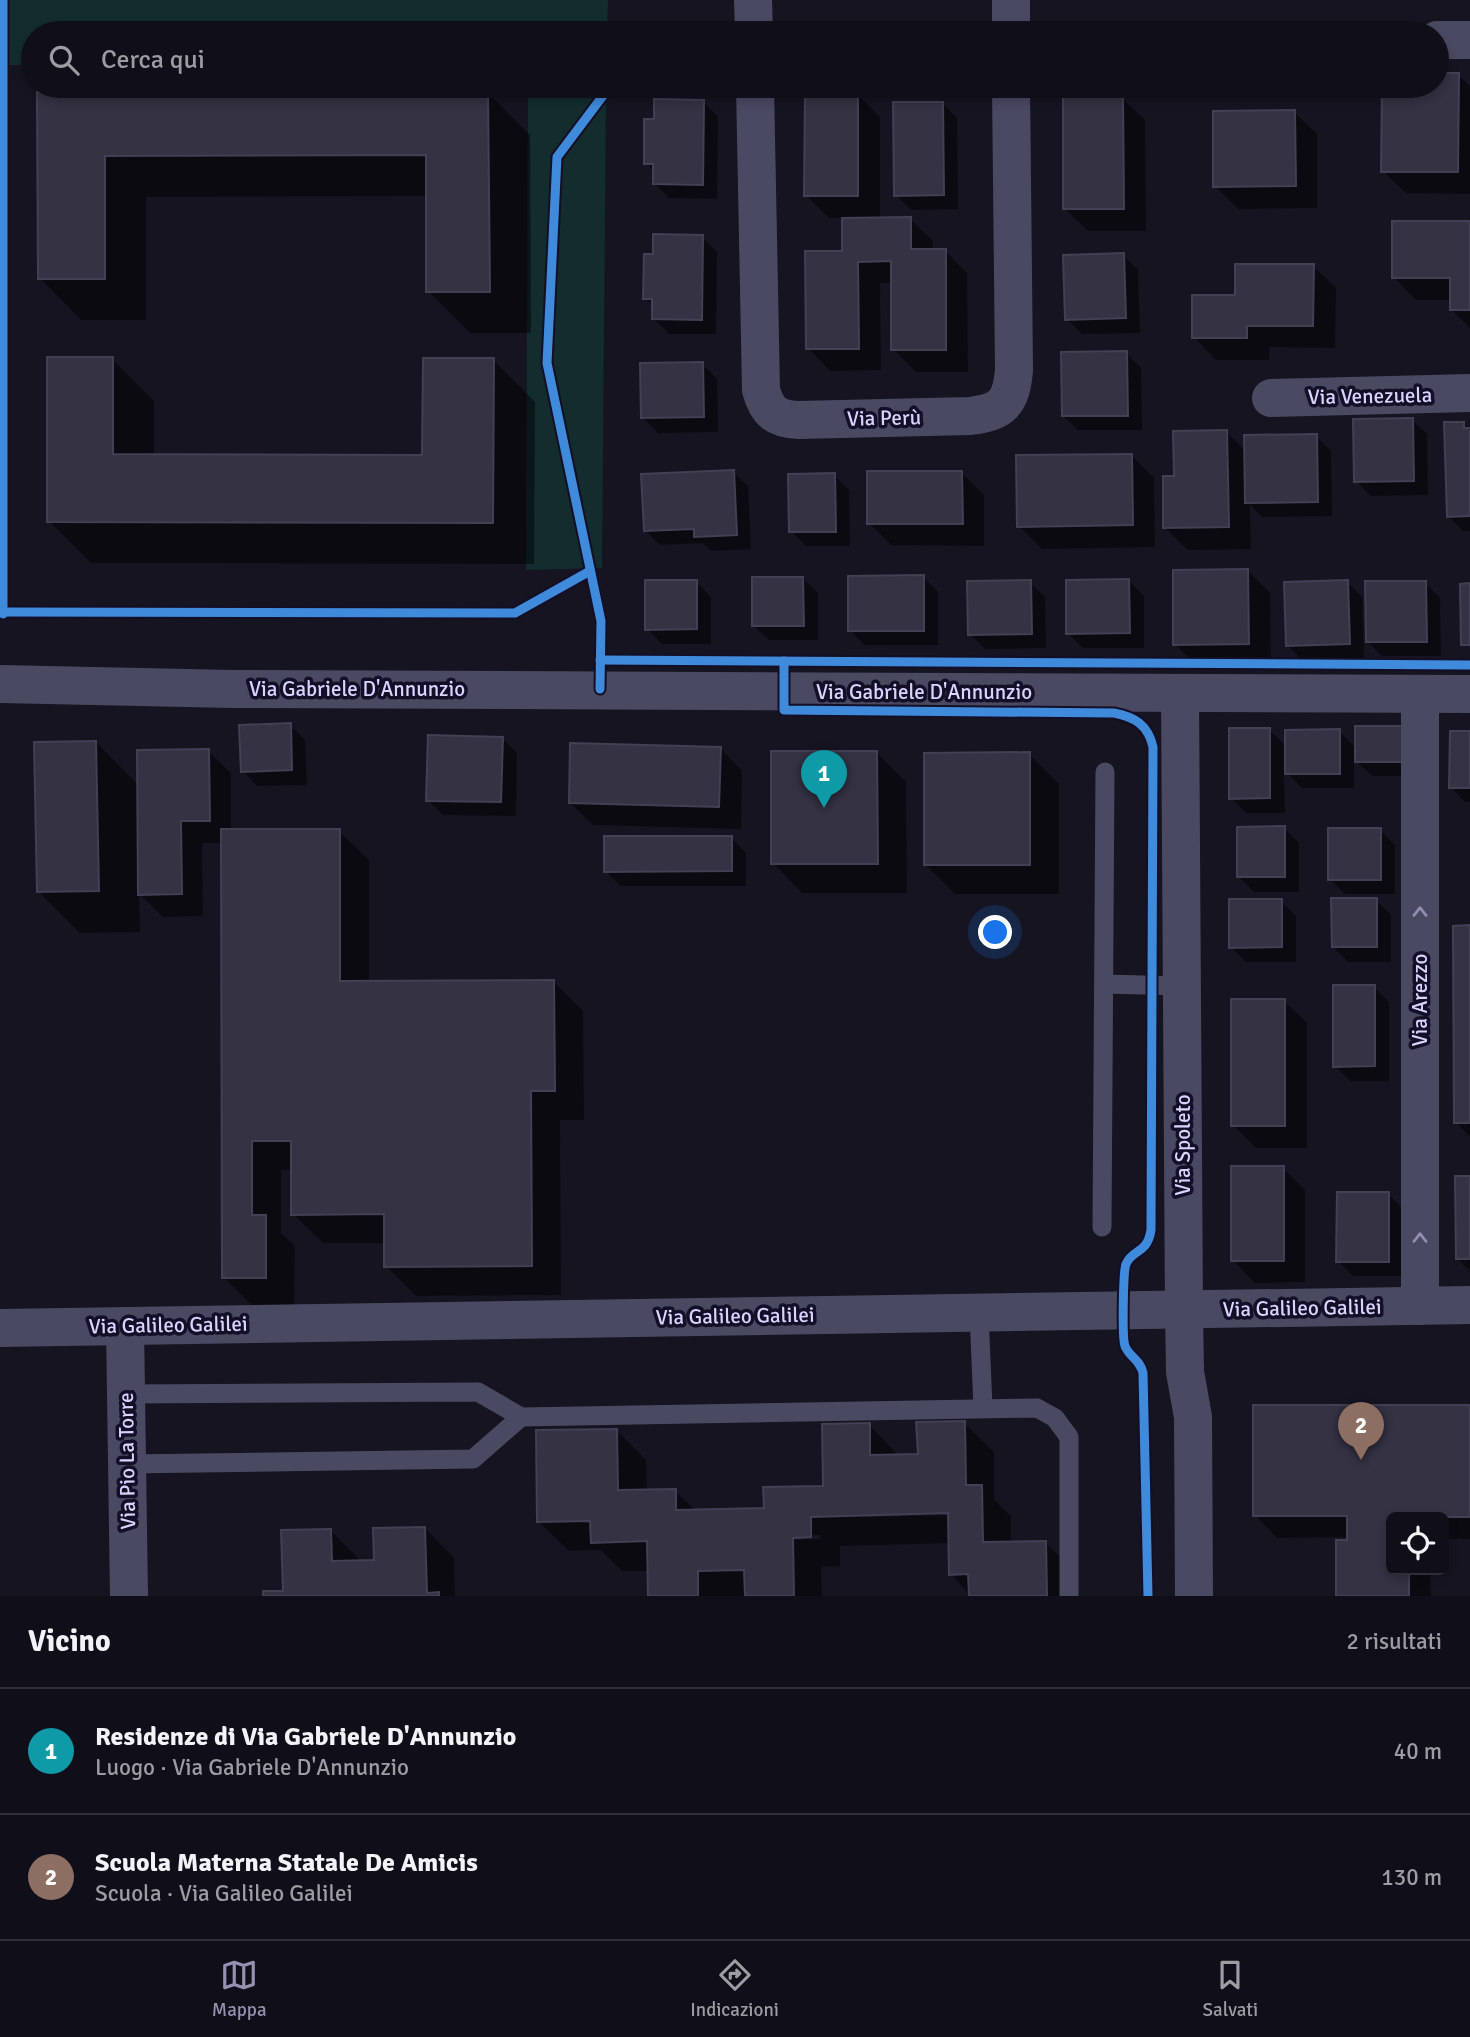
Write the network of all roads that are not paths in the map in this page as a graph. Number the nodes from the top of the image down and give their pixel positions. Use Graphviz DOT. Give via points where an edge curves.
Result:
graph roads {
  1 [pos="753,0"];
  2 [pos="1011,0"];
  3 [pos="754,21"];
  4 [pos="1011,21"];
  5 [pos="1449,40"];
  6 [pos="1470,40"];
  7 [pos="755,98"];
  8 [pos="1011,98"];
  9 [pos="1470,393"];
  10 [pos="1270,398"];
  11 [pos="0,684"];
  12 [pos="1180,693"];
  13 [pos="1420,694"];
  14 [pos="1470,694"];
  15 [pos="1105,772"];
  16 [pos="1104,984"];
  17 [pos="1182,986"];
  18 [pos="1102,1227"];
  19 [pos="1470,1305"];
  20 [pos="1420,1306"];
  21 [pos="1184,1310"];
  22 [pos="979,1312"];
  23 [pos="125,1326"];
  24 [pos="0,1328"];
  25 [pos="126,1394"];
  26 [pos="983,1408"];
  27 [pos="521,1417"];
  28 [pos="127,1464"];
  29 [pos="130,1596"];
  30 [pos="1069,1596"];
  31 [pos="1194,1596"];
  1 -- 3 [label="street"];
  2 -- 4 [label="street"];
  5 -- 6 [label="street"];
  7 -- 8 [label="street, Via Perù" via="761,390 771,412 799,420 970,416 997,411 1008,398 1014,370"];
  9 -- 10 [label="street, Via Venezuela"];
  11 -- 12 [label="street, Via Gabriele D'Annunzio"];
  12 -- 13 [label="street, Via Gabriele D'Annunzio"];
  12 -- 17 [label="street, Via Spoleto"];
  13 -- 14 [label="street, Via Gabriele D'Annunzio"];
  20 -- 13 [label="street, Via Arezzo, one-way"];
  15 -- 16 [label="lane"];
  16 -- 17 [label="lane"];
  16 -- 18 [label="lane"];
  17 -- 21 [label="street, Via Spoleto"];
  19 -- 20 [label="street, Via Galileo Galilei"];
  20 -- 21 [label="street, Via Galileo Galilei"];
  21 -- 22 [label="street, Via Galileo Galilei"];
  21 -- 31 [label="street, Via Spoleto" via="1185,1372 1193,1416"];
  22 -- 23 [label="street, Via Galileo Galilei"];
  22 -- 26 [label="lane"];
  23 -- 24 [label="street, Via Galileo Galilei"];
  23 -- 25 [label="street, Via Pio La Torre"];
  25 -- 27 [label="lane" via="478,1392"];
  25 -- 28 [label="street, Via Pio La Torre"];
  26 -- 27 [label="lane"];
  26 -- 30 [label="lane" via="1037,1408 1055,1418 1069,1437"];
  27 -- 28 [label="lane" via="473,1459"];
  28 -- 29 [label="street, Via Pio La Torre"];
}
